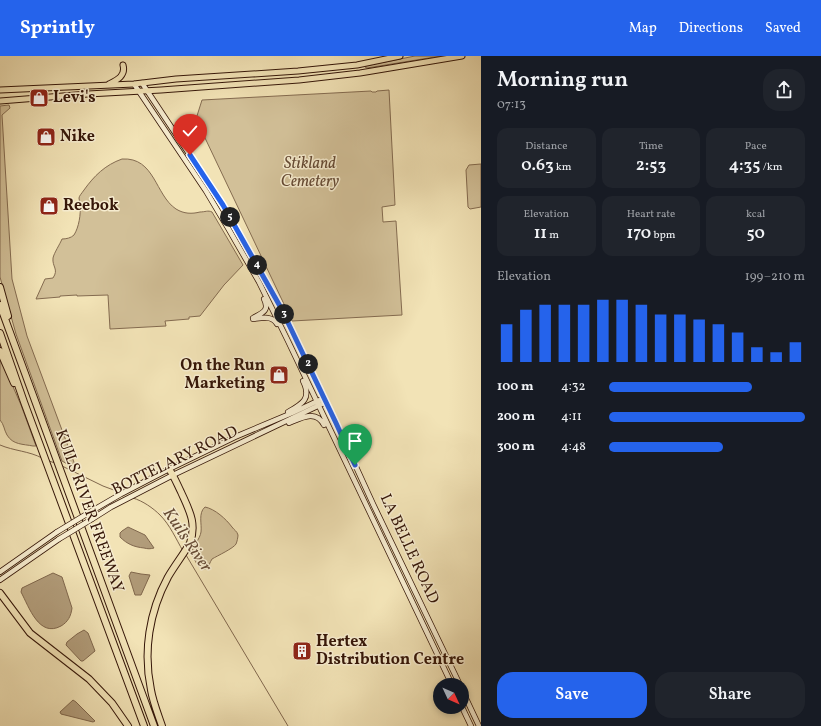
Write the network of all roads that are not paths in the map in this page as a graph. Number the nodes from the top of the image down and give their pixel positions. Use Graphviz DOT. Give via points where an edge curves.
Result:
graph roads {
  1 [pos="400,56"];
  2 [pos="462,56"];
  3 [pos="123,65"];
  4 [pos="142,83"];
  5 [pos="134,84"];
  6 [pos="108,85"];
  7 [pos="0,90"];
  8 [pos="139,91"];
  9 [pos="148,91"];
  10 [pos="0,101"];
  11 [pos="0,287"];
  12 [pos="264,292"];
  13 [pos="0,305"];
  14 [pos="283,331"];
  15 [pos="0,333"];
  16 [pos="12,339"];
  17 [pos="0,351"];
  18 [pos="302,372"];
  19 [pos="325,400"];
  20 [pos="24,402"];
  21 [pos="318,404"];
  22 [pos="275,420"];
  23 [pos="277,425"];
  24 [pos="347,466"];
  25 [pos="171,472"];
  26 [pos="0,572"];
  27 [pos="0,580"];
  28 [pos="0,593"];
  29 [pos="0,599"];
  30 [pos="11,608"];
  31 [pos="449,678"];
  32 [pos="457,678"];
  33 [pos="469,705"];
  34 [pos="465,714"];
  35 [pos="128,726"];
  36 [pos="144,726"];
  37 [pos="154,726"];
  38 [pos="162,726"];
  39 [pos="471,726"];
  40 [pos="479,726"];
  1 -- 4 [label="main road" via="330,68"];
  2 -- 9 [label="main road" via="332,76"];
  3 -- 6 [label="main road" via="122,76"];
  4 -- 5 [label="main road"];
  4 -- 9 [label="main road, LA BELLE ROAD"];
  5 -- 6 [label="main road"];
  5 -- 8 [label="main road, LA BELLE ROAD"];
  6 -- 7 [label="main road"];
  8 -- 9 [label="main road"];
  8 -- 10 [label="main road"];
  8 -- 12 [label="main road, LA BELLE ROAD" via="221,215"];
  9 -- 19 [label="main road, LA BELLE ROAD" via="234,224 281,308"];
  11 -- 16 [label="highway"];
  12 -- 14 [label="main road, LA BELLE ROAD"];
  12 -- 14 [label="main road" via="265,310 252,319 272,319"];
  13 -- 16 [label="highway, KUILS RIVER FREEWAY"];
  14 -- 18 [label="main road, LA BELLE ROAD"];
  15 -- 20 [label="highway, KUILS RIVER FREEWAY"];
  16 -- 37 [label="highway, KUILS RIVER FREEWAY"];
  17 -- 20 [label="highway"];
  18 -- 21 [label="main road, LA BELLE ROAD"];
  18 -- 22 [label="main road" via="307,391 306,398"];
  19 -- 21 [label="main road, BOTTELARY ROAD"];
  19 -- 32 [label="main road, LA BELLE ROAD"];
  20 -- 36 [label="highway, KUILS RIVER FREEWAY"];
  21 -- 22 [label="main road, BOTTELARY ROAD"];
  21 -- 23 [label="main road, BOTTELARY ROAD"];
  21 -- 24 [label="main road, LA BELLE ROAD"];
  22 -- 25 [label="main road, BOTTELARY ROAD" via="235,437"];
  23 -- 24 [label="main road" via="308,416 318,418"];
  23 -- 25 [label="main road, BOTTELARY ROAD"];
  24 -- 31 [label="main road, LA BELLE ROAD"];
  25 -- 26 [label="main road, BOTTELARY ROAD, bridge" via="141,483 105,503 57,532"];
  25 -- 27 [label="main road, BOTTELARY ROAD, bridge" via="59,539"];
  25 -- 38 [label="highway" via="190,512 193,527 192,537 163,587 150,625 148,667 151,691"];
  28 -- 30 [label="highway"];
  29 -- 30 [label="highway"];
  30 -- 35 [label="highway" via="30,632 105,695"];
  33 -- 40 [label="main road"];
  34 -- 39 [label="main road"];
}
